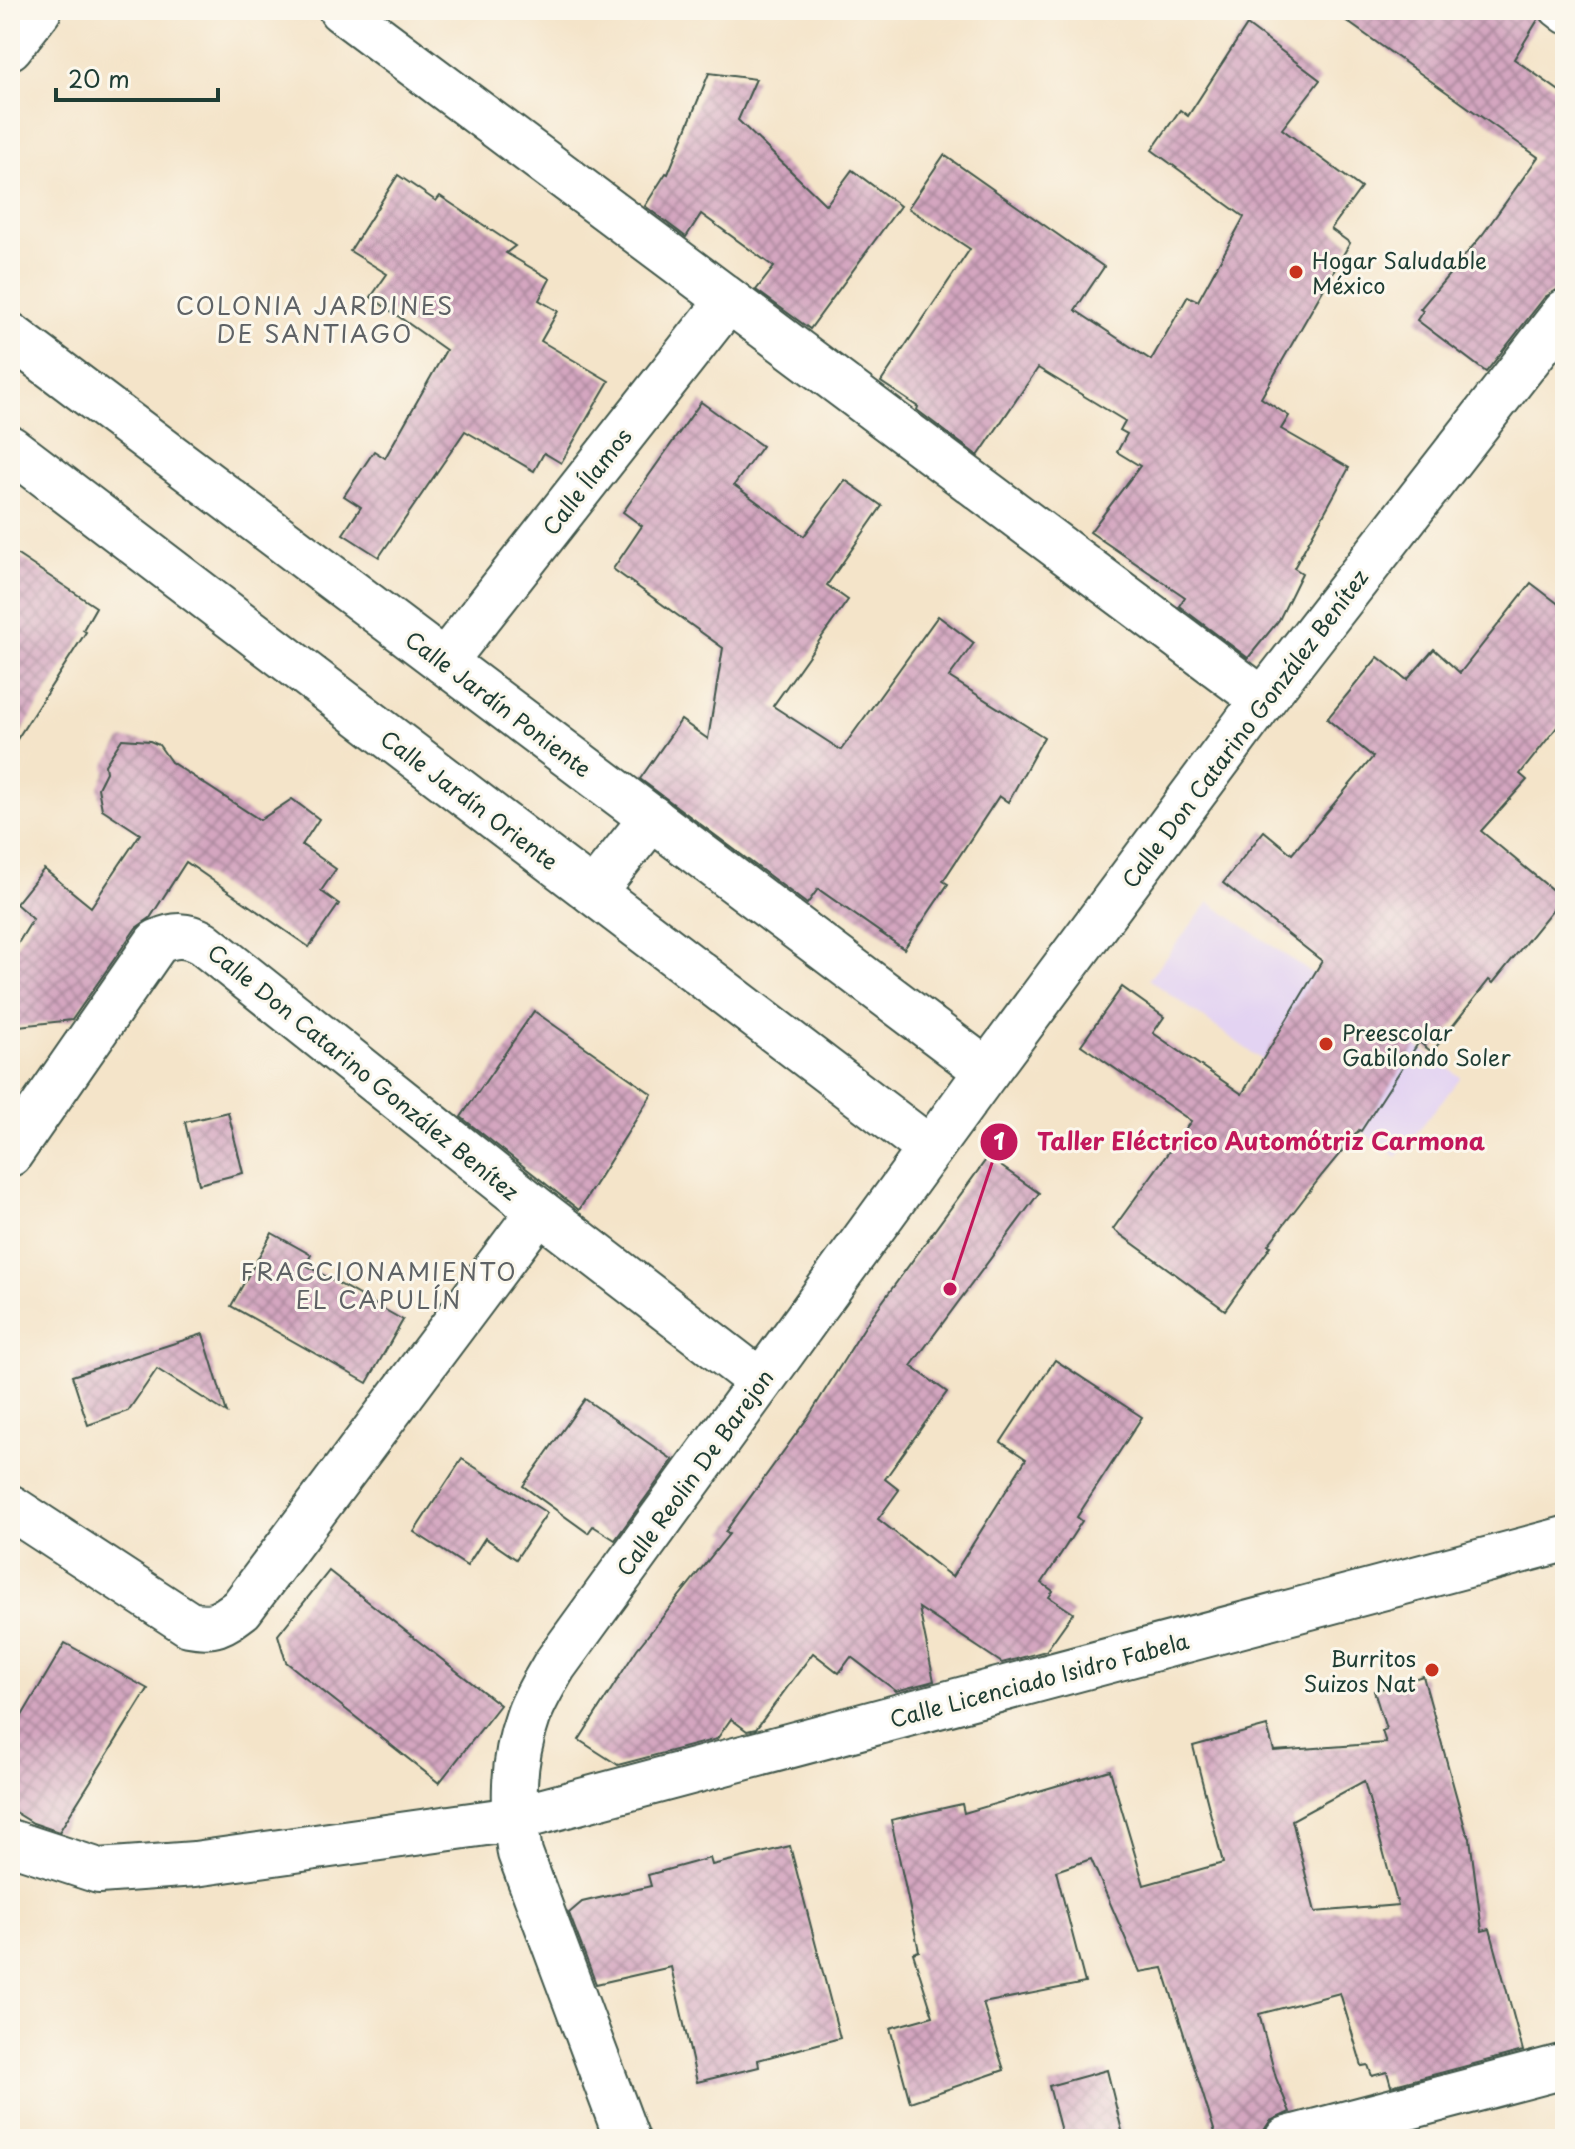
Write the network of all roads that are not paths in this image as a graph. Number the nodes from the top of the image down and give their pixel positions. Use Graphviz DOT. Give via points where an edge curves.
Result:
graph roads {
  1 [pos="39,10"];
  2 [pos="341,10"];
  3 [pos="1556,10"];
  4 [pos="1565,17"];
  5 [pos="10,47"];
  6 [pos="728,301"];
  7 [pos="1565,312"];
  8 [pos="10,335"];
  9 [pos="10,448"];
  10 [pos="444,662"];
  11 [pos="1263,700"];
  12 [pos="652,818"];
  13 [pos="593,892"];
  14 [pos="987,1071"];
  15 [pos="930,1149"];
  16 [pos="10,1154"];
  17 [pos="539,1211"];
  18 [pos="760,1381"];
  19 [pos="10,1507"];
  20 [pos="1565,1539"];
  21 [pos="514,1819"];
  22 [pos="10,1842"];
  23 [pos="1565,2066"];
  24 [pos="627,2139"];
  25 [pos="1287,2139"];
  1 -- 5 [label="street"];
  2 -- 6 [label="street"];
  3 -- 4 [label="lane"];
  6 -- 10 [label="street, Calle Ílamos"];
  6 -- 11 [label="street"];
  7 -- 11 [label="street, Calle Don Catarino González Benítez"];
  8 -- 10 [label="street, Calle Jardín Poniente"];
  9 -- 13 [label="street, Calle Jardín Oriente"];
  10 -- 12 [label="street, Calle Jardín Poniente"];
  11 -- 14 [label="street, Calle Don Catarino González Benítez"];
  12 -- 13 [label="street"];
  12 -- 14 [label="street, Calle Jardín Poniente"];
  13 -- 15 [label="street, Calle Jardín Oriente"];
  14 -- 15 [label="street, Calle Don Catarino González Benítez"];
  15 -- 18 [label="street, Calle Reolin De Barejon"];
  16 -- 17 [label="street, Calle Don Catarino González Benítez" via="157,942 189,936"];
  17 -- 18 [label="street, Calle Don Catarino González Benítez"];
  17 -- 19 [label="street, Calle Don Catarino González Benítez" via="241,1609 224,1622 208,1628 189,1624"];
  18 -- 21 [label="street, Calle Reolin De Barejon" via="554,1666 529,1713 515,1764"];
  20 -- 21 [label="street, Calle Licenciado Isidro Fabela"];
  21 -- 22 [label="street, Calle Licenciado Isidro Fabela" via="195,1864 99,1871"];
  21 -- 24 [label="street" via="520,1853"];
  23 -- 25 [label="street"];
}
